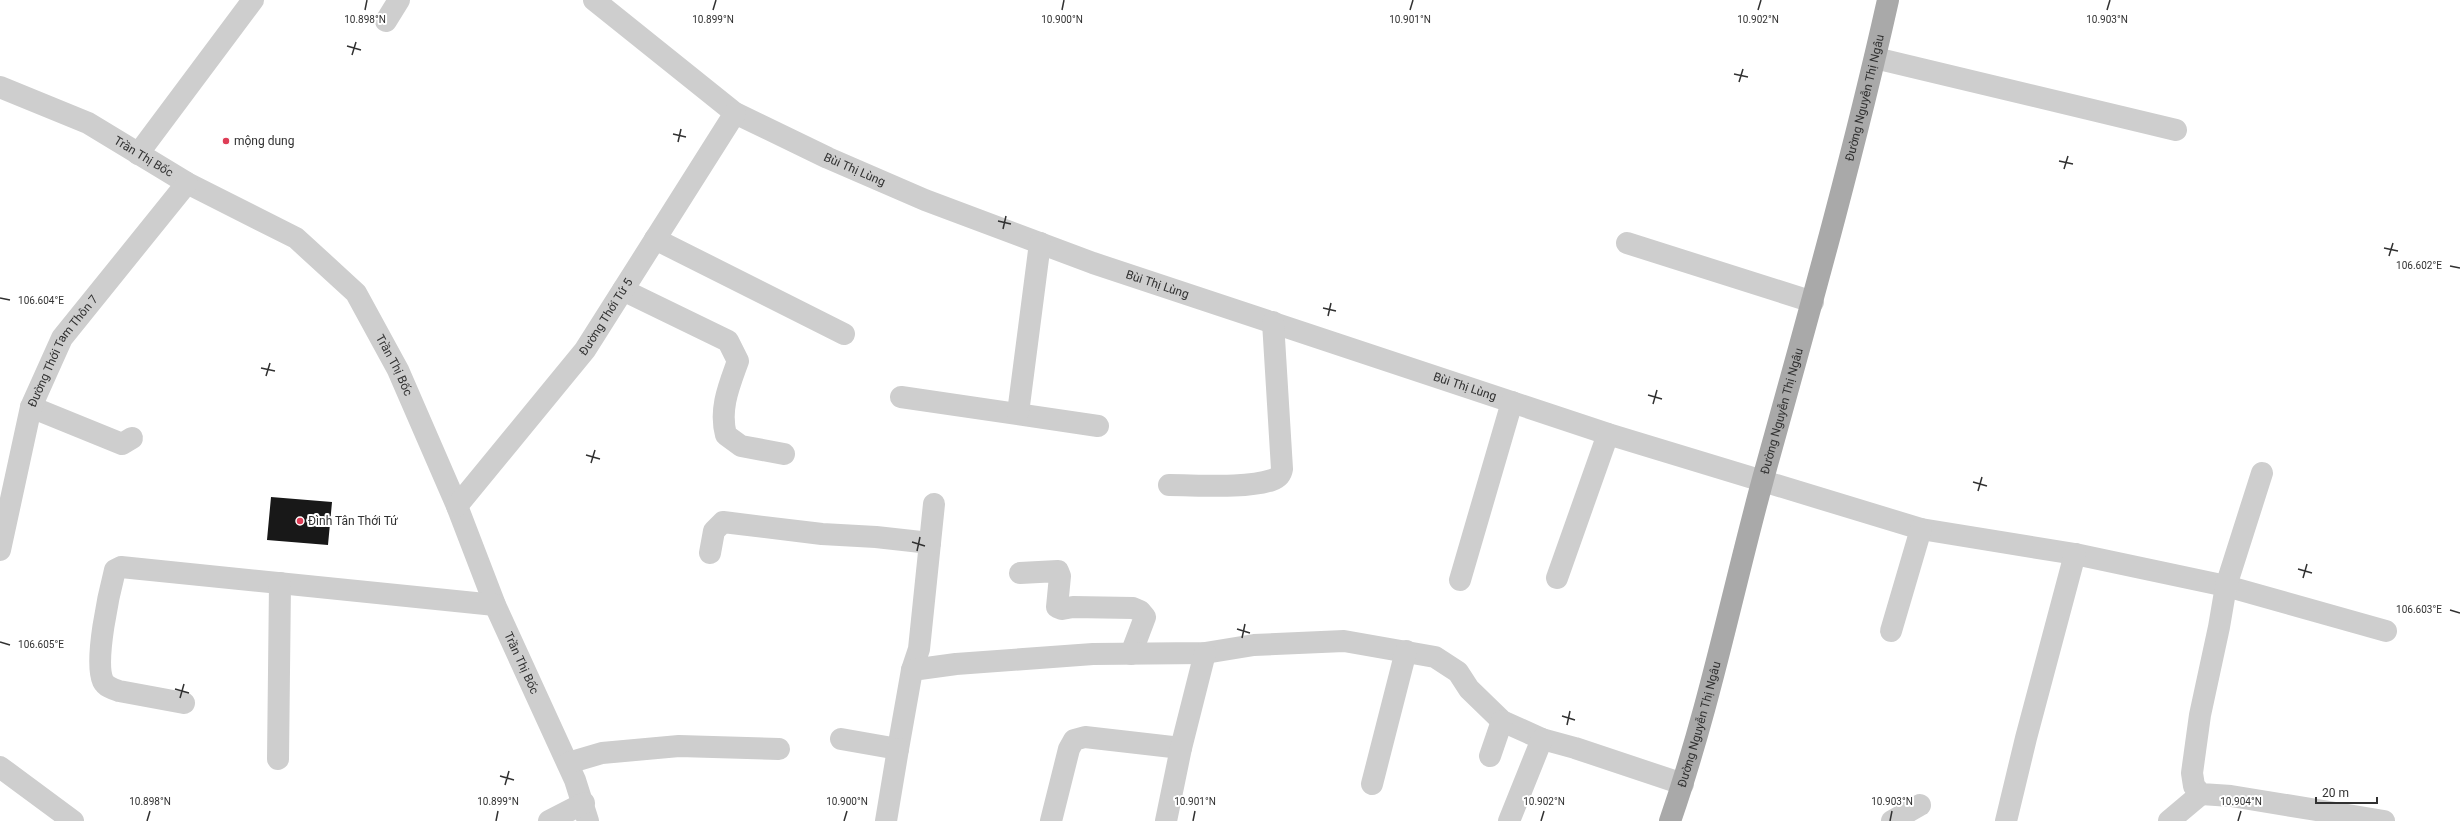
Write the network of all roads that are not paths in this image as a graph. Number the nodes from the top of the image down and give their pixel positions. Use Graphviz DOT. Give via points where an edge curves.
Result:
graph roads {
  1 [pos="253,0"];
  2 [pos="399,0"];
  3 [pos="594,0"];
  4 [pos="1888,0"];
  5 [pos="386,21"];
  6 [pos="1875,58"];
  7 [pos="0,87"];
  8 [pos="735,113"];
  9 [pos="2176,130"];
  10 [pos="138,154"];
  11 [pos="187,183"];
  12 [pos="655,239"];
  13 [pos="1627,243"];
  14 [pos="1040,244"];
  15 [pos="623,290"];
  16 [pos="1813,302"];
  17 [pos="1273,322"];
  18 [pos="844,334"];
  19 [pos="901,397"];
  20 [pos="1512,402"];
  21 [pos="31,407"];
  22 [pos="1018,413"];
  23 [pos="1098,426"];
  24 [pos="1608,434"];
  25 [pos="132,438"];
  26 [pos="784,454"];
  27 [pos="2262,473"];
  28 [pos="1763,480"];
  29 [pos="1169,485"];
  30 [pos="934,504"];
  31 [pos="457,506"];
  32 [pos="1921,529"];
  33 [pos="930,543"];
  34 [pos="0,550"];
  35 [pos="710,553"];
  36 [pos="2075,554"];
  37 [pos="1020,573"];
  38 [pos="1557,578"];
  39 [pos="1460,580"];
  40 [pos="280,583"];
  41 [pos="2226,586"];
  42 [pos="495,605"];
  43 [pos="1891,631"];
  44 [pos="2386,631"];
  45 [pos="1406,651"];
  46 [pos="1205,653"];
  47 [pos="1131,654"];
  48 [pos="912,670"];
  49 [pos="184,703"];
  50 [pos="1502,722"];
  51 [pos="841,739"];
  52 [pos="1542,739"];
  53 [pos="1181,748"];
  54 [pos="780,749"];
  55 [pos="898,749"];
  56 [pos="1490,756"];
  57 [pos="278,759"];
  58 [pos="568,764"];
  59 [pos="0,767"];
  60 [pos="1372,784"];
  61 [pos="1683,784"];
  62 [pos="2201,794"];
  63 [pos="1920,805"];
  64 [pos="586,812"];
  65 [pos="73,821"];
  66 [pos="549,821"];
  67 [pos="886,821"];
  68 [pos="1051,821"];
  69 [pos="1166,821"];
  70 [pos="1509,821"];
  71 [pos="1670,821"];
  72 [pos="1892,821"];
  73 [pos="2006,821"];
  74 [pos="2169,821"];
  75 [pos="2384,821"];
  1 -- 10 [label="street"];
  2 -- 5 [label="street"];
  3 -- 8 [label="street, Bùi Thị Lùng"];
  4 -- 6 [label="main road, Đường Nguyễn Thị Ngâu"];
  6 -- 9 [label="street"];
  6 -- 16 [label="main road, Đường Nguyễn Thị Ngâu"];
  7 -- 10 [label="street, Trần Thị Bốc" via="88,123"];
  8 -- 12 [label="street, Đường Thới Tứ 5"];
  8 -- 14 [label="street, Bùi Thị Lùng" via="828,158 918,197"];
  10 -- 11 [label="street, Trần Thị Bốc"];
  11 -- 21 [label="street, Đường Thới Tam Thôn 7" via="62,338"];
  11 -- 31 [label="street, Trần Thị Bốc" via="296,238 356,293 398,370"];
  12 -- 15 [label="street, Đường Thới Tứ 5"];
  12 -- 18 [label="street"];
  13 -- 16 [label="street"];
  14 -- 17 [label="street, Bùi Thị Lùng"];
  14 -- 22 [label="street"];
  15 -- 26 [label="street" via="728,341 738,361 725,398 722,420 726,435 742,446"];
  15 -- 31 [label="street, Đường Thới Tứ 5" via="586,350"];
  16 -- 28 [label="main road, Đường Nguyễn Thị Ngâu"];
  17 -- 20 [label="street, Bùi Thị Lùng"];
  17 -- 29 [label="street" via="1282,469 1280,475 1273,480 1245,484"];
  19 -- 22 [label="street"];
  20 -- 24 [label="street, Bùi Thị Lùng"];
  20 -- 39 [label="street"];
  21 -- 25 [label="street" via="122,444"];
  21 -- 34 [label="street, Đường Thới Tam Thôn 7"];
  22 -- 23 [label="street"];
  24 -- 28 [label="street, Bùi Thị Lùng"];
  24 -- 38 [label="street"];
  27 -- 41 [label="street"];
  28 -- 32 [label="street, Bùi Thị Lùng"];
  28 -- 61 [label="main road, Đường Nguyễn Thị Ngâu"];
  30 -- 33 [label="street"];
  31 -- 42 [label="street, Trần Thị Bốc"];
  32 -- 36 [label="street, Bùi Thị Lùng"];
  32 -- 43 [label="street"];
  33 -- 35 [label="street" via="722,522 714,531"];
  33 -- 48 [label="street" via="919,649"];
  36 -- 41 [label="street, Bùi Thị Lùng"];
  36 -- 73 [label="street"];
  37 -- 47 [label="street" via="1058,571 1060,576 1057,607 1062,609 1133,608 1140,611 1145,617"];
  40 -- 42 [label="street"];
  40 -- 49 [label="street" via="121,567 115,570 99,663 104,682 110,688"];
  40 -- 57 [label="street"];
  41 -- 44 [label="street, Bùi Thị Lùng"];
  41 -- 62 [label="street" via="2200,715 2192,773 2194,786"];
  42 -- 58 [label="street, Trần Thị Bốc"];
  45 -- 46 [label="street" via="1344,641 1254,645"];
  45 -- 50 [label="street" via="1435,657 1458,672 1469,688"];
  45 -- 60 [label="street"];
  46 -- 47 [label="street"];
  46 -- 53 [label="street"];
  47 -- 48 [label="street" via="1093,654 956,664"];
  48 -- 55 [label="street"];
  50 -- 52 [label="street"];
  50 -- 56 [label="street"];
  51 -- 55 [label="street"];
  52 -- 61 [label="street"];
  52 -- 70 [label="street"];
  53 -- 68 [label="street" via="1085,737 1074,740 1069,749"];
  53 -- 69 [label="street"];
  54 -- 58 [label="street" via="679,746 602,753"];
  55 -- 67 [label="street"];
  58 -- 64 [label="street, Trần Thị Bốc"];
  59 -- 65 [label="street"];
  61 -- 71 [label="main road, Đường Nguyễn Thị Ngâu"];
  62 -- 74 [label="street"];
  62 -- 75 [label="street" via="2230,796"];
  63 -- 72 [label="street"];
  64 -- 66 [label="street"];
}
